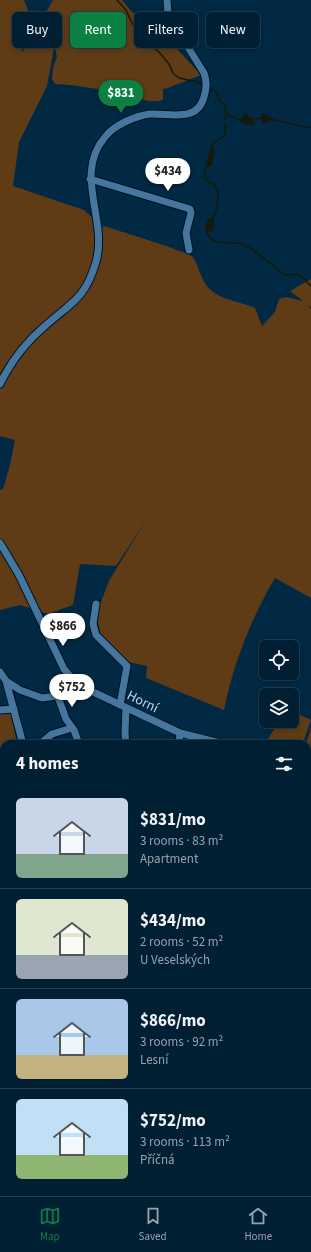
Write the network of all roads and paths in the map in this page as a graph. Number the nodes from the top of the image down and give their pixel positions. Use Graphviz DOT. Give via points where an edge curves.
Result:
graph roads {
  1 [pos="167,0"];
  2 [pos="90,179"];
  3 [pos="189,250"];
  4 [pos="0,384"];
  5 [pos="0,543"];
  6 [pos="96,604"];
  7 [pos="0,672"];
  8 [pos="6,680"];
  9 [pos="91,691"];
  10 [pos="58,697"];
  11 [pos="123,706"];
  12 [pos="14,709"];
  13 [pos="0,710"];
  14 [pos="72,728"];
  15 [pos="180,733"];
  16 [pos="22,740"];
  17 [pos="45,740"];
  18 [pos="77,740"];
  19 [pos="126,740"];
  20 [pos="179,740"];
  21 [pos="208,740"];
  1 -- 2 [label="street" via="168,15 204,73 206,87 203,101 198,109 186,115 148,114 120,124 98,145 91,162"];
  2 -- 3 [label="street" via="190,209 186,233"];
  2 -- 4 [label="street" via="99,244 91,276 76,301 45,325 10,363"];
  5 -- 9 [label="street, Horní" via="19,575 64,670"];
  6 -- 11 [label="street" via="93,624 96,635 127,666"];
  7 -- 8 [label="street"];
  8 -- 10 [label="street" via="32,695 42,698"];
  8 -- 12 [label="street"];
  9 -- 10 [label="street"];
  9 -- 11 [label="street, Horní"];
  10 -- 14 [label="street"];
  11 -- 15 [label="street, Horní"];
  11 -- 19 [label="street"];
  12 -- 13 [label="street"];
  12 -- 16 [label="street"];
  14 -- 17 [label="street" via="52,734"];
  14 -- 18 [label="street"];
  15 -- 20 [label="street"];
  15 -- 21 [label="street, Horní"];
}
